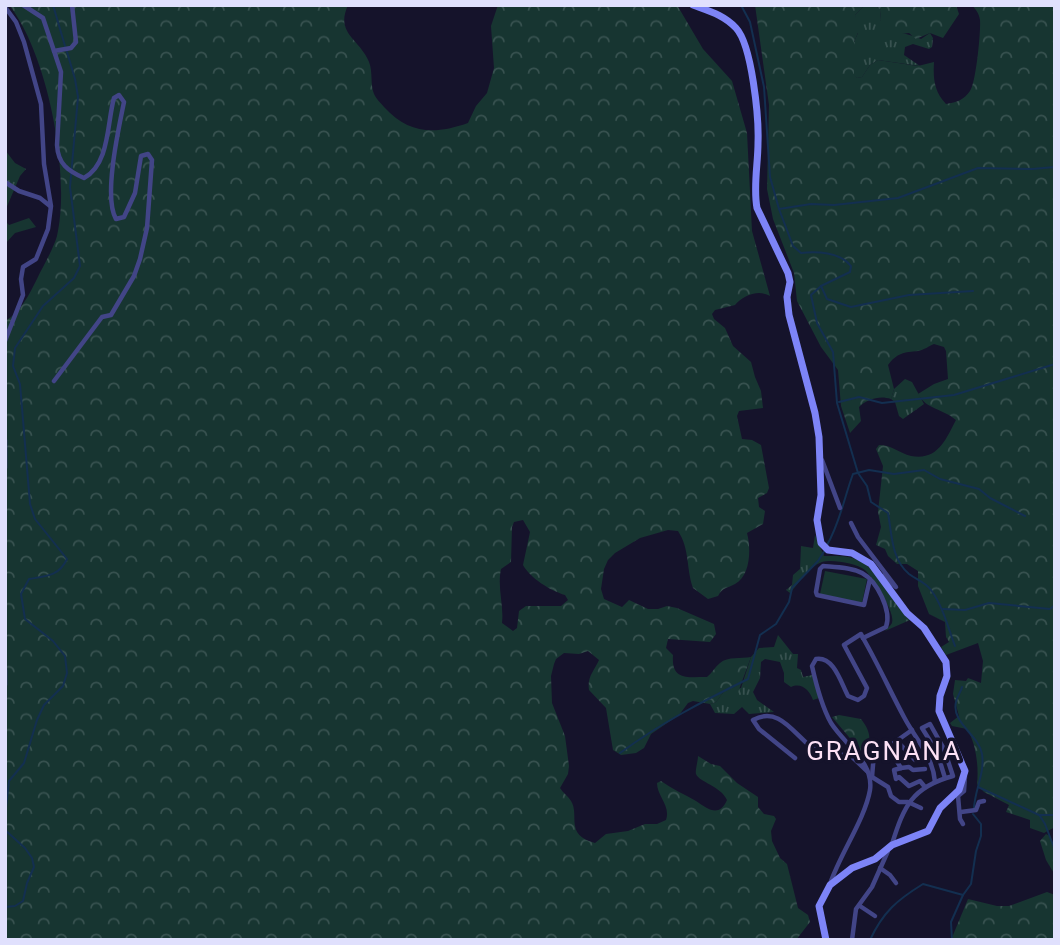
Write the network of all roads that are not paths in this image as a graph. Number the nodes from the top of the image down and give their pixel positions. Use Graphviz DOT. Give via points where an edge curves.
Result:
graph roads {
  1 [pos="23,5"];
  2 [pos="72,5"];
  3 [pos="693,5"];
  4 [pos="5,6"];
  5 [pos="57,50"];
  6 [pos="5,182"];
  7 [pos="51,206"];
  8 [pos="5,341"];
  9 [pos="54,381"];
  10 [pos="5,440"];
  11 [pos="819,458"];
  12 [pos="5,468"];
  13 [pos="840,508"];
  14 [pos="851,523"];
  15 [pos="881,576"];
  16 [pos="870,579"];
  17 [pos="863,638"];
  18 [pos="5,670"];
  19 [pos="5,685"];
  20 [pos="912,730"];
  21 [pos="897,741"];
  22 [pos="888,747"];
  23 [pos="926,754"];
  24 [pos="795,758"];
  25 [pos="901,768"];
  26 [pos="965,771"];
  27 [pos="869,775"];
  28 [pos="945,778"];
  29 [pos="920,781"];
  30 [pos="935,782"];
  31 [pos="925,787"];
  32 [pos="984,801"];
  33 [pos="908,803"];
  34 [pos="921,808"];
  35 [pos="964,813"];
  36 [pos="963,824"];
  37 [pos="890,846"];
  38 [pos="880,868"];
  39 [pos="896,883"];
  40 [pos="830,885"];
  41 [pos="860,906"];
  42 [pos="875,916"];
  43 [pos="826,940"];
  44 [pos="852,940"];
  1 -- 5 [label="street" via="43,18"];
  2 -- 5 [label="street" via="76,42 71,48"];
  3 -- 11 [label="main road" via="721,15 746,43 758,140 755,198 788,273 789,315 815,413"];
  4 -- 7 [label="street" via="24,41 41,104"];
  5 -- 9 [label="street" via="61,72 58,155 64,167 84,178 94,170 106,141 114,98 120,95 124,102 110,195 116,219 126,215 135,194 141,156 148,154 152,160 145,239 134,276 111,314 102,317"];
  6 -- 7 [label="street"];
  7 -- 8 [label="street" via="36,259 23,267 23,295"];
  10 -- 12 [label="street"];
  11 -- 13 [label="street"];
  11 -- 15 [label="main road" via="817,520 826,548 860,556"];
  14 -- 15 [label="street" via="896,587"];
  15 -- 26 [label="main road" via="946,662 939,711"];
  16 -- 16 [label="street" via="864,605 816,594 823,566 856,570"];
  16 -- 17 [label="street" via="888,620 886,626"];
  17 -- 20 [label="street"];
  17 -- 27 [label="street" via="857,635 844,645 867,688 858,700 848,696 829,661 816,659 812,666 831,723 868,767"];
  18 -- 19 [label="street"];
  20 -- 21 [label="street"];
  20 -- 23 [label="street"];
  21 -- 22 [label="street"];
  21 -- 23 [label="street" via="915,760"];
  22 -- 25 [label="street"];
  22 -- 27 [label="street" via="879,746 874,753"];
  23 -- 30 [label="street"];
  24 -- 27 [label="street" via="753,720 777,718 818,752 850,755"];
  25 -- 29 [label="street" via="922,769"];
  25 -- 29 [label="street" via="894,770 896,779 900,777 906,787"];
  26 -- 35 [label="street" via="964,791 958,796"];
  26 -- 37 [label="main road" via="959,790 940,808 928,831"];
  27 -- 33 [label="street" via="888,787 898,802"];
  27 -- 40 [label="street" via="866,804"];
  28 -- 28 [label="street" via="953,776 930,724 922,728 937,752"];
  28 -- 30 [label="street"];
  29 -- 31 [label="street"];
  30 -- 31 [label="street"];
  31 -- 33 [label="street"];
  32 -- 35 [label="street" via="976,810"];
  33 -- 34 [label="street"];
  33 -- 37 [label="street"];
  35 -- 36 [label="street"];
  37 -- 38 [label="street"];
  37 -- 40 [label="main road"];
  38 -- 39 [label="street"];
  38 -- 41 [label="street"];
  40 -- 43 [label="main road" via="819,906"];
  41 -- 42 [label="street"];
  41 -- 44 [label="street"];
}
